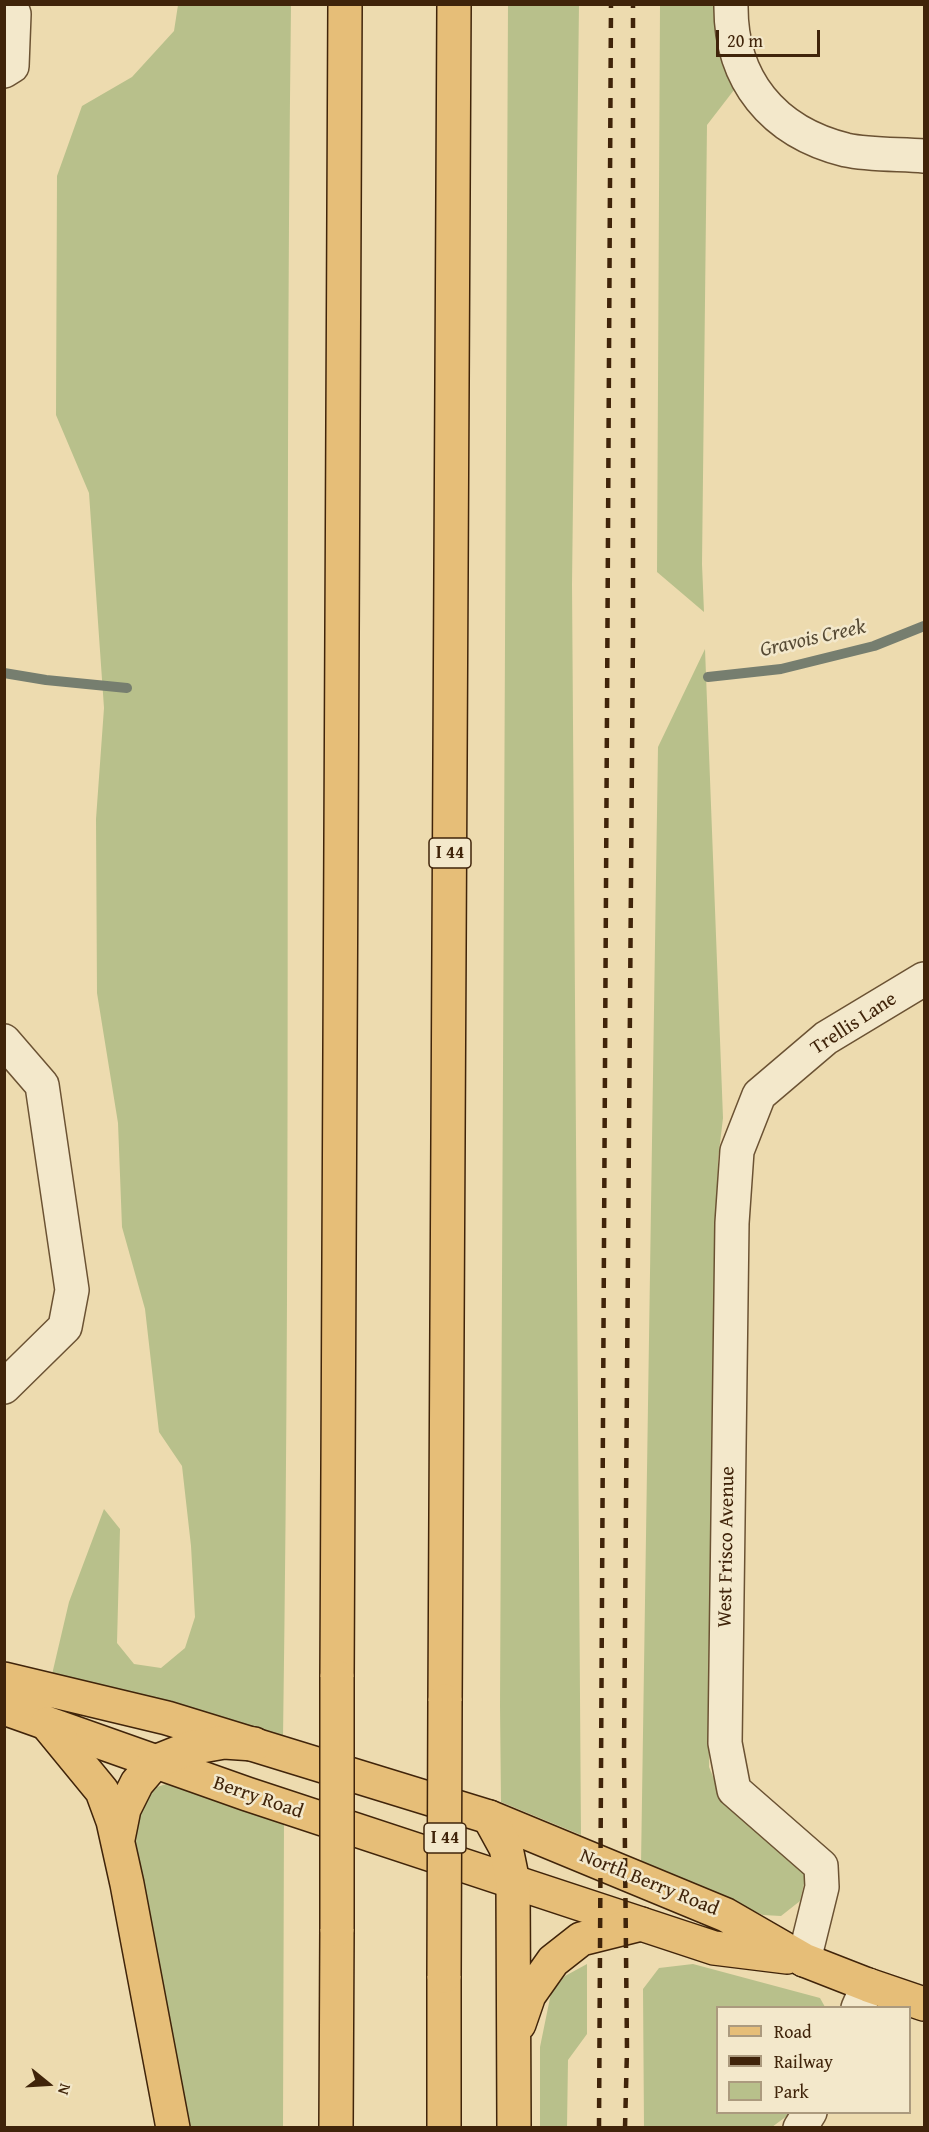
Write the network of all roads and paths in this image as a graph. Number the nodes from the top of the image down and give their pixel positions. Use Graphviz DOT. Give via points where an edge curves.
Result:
graph roads {
  1 [pos="10,4"];
  2 [pos="345,4"];
  3 [pos="454,4"];
  4 [pos="731,4"];
  5 [pos="4,71"];
  6 [pos="924,156"];
  7 [pos="924,979"];
  8 [pos="4,1041"];
  9 [pos="759,1095"];
  10 [pos="4,1387"];
  11 [pos="4,1679"];
  12 [pos="4,1708"];
  13 [pos="47,1724"];
  14 [pos="254,1744"];
  15 [pos="155,1762"];
  16 [pos="489,1817"];
  17 [pos="118,1839"];
  18 [pos="513,1882"];
  19 [pos="641,1924"];
  20 [pos="804,1960"];
  21 [pos="863,1996"];
  22 [pos="924,2004"];
  23 [pos="514,2040"];
  24 [pos="809,2114"];
  25 [pos="173,2127"];
  26 [pos="336,2127"];
  27 [pos="444,2127"];
  28 [pos="514,2127"];
  29 [pos="800,2127"];
  1 -- 5 [label="street" via="14,14 12,66"];
  2 -- 26 [label="main road, bridge"];
  3 -- 27 [label="main road, I 44, bridge"];
  4 -- 6 [label="street" via="735,47 742,71 760,100 783,121 806,136 848,150"];
  7 -- 9 [label="street, Trellis Lane" via="826,1038"];
  8 -- 10 [label="street" via="42,1085 72,1290 65,1327"];
  9 -- 20 [label="street, West Frisco Avenue" via="737,1151 732,1223 725,1743 734,1790 821,1866 822,1887"];
  11 -- 14 [label="main road" via="166,1718"];
  12 -- 13 [label="main road, Berry Road"];
  13 -- 15 [label="main road, Berry Road"];
  13 -- 17 [label="main road" via="102,1791"];
  14 -- 15 [label="main road" via="224,1742 190,1748"];
  14 -- 16 [label="main road"];
  15 -- 17 [label="main road" via="132,1791"];
  15 -- 18 [label="main road, Berry Road"];
  16 -- 18 [label="main road" via="506,1848"];
  16 -- 20 [label="main road, North Berry Road" via="726,1915"];
  17 -- 25 [label="main road"];
  18 -- 19 [label="main road, North Berry Road"];
  18 -- 23 [label="main road"];
  19 -- 20 [label="main road, North Berry Road" via="714,1948"];
  19 -- 23 [label="main road" via="581,1939 553,1961 529,1995"];
  20 -- 21 [label="main road, North Berry Road"];
  21 -- 22 [label="main road, North Berry Road"];
  23 -- 28 [label="main road"];
  24 -- 29 [label="street"];
}
